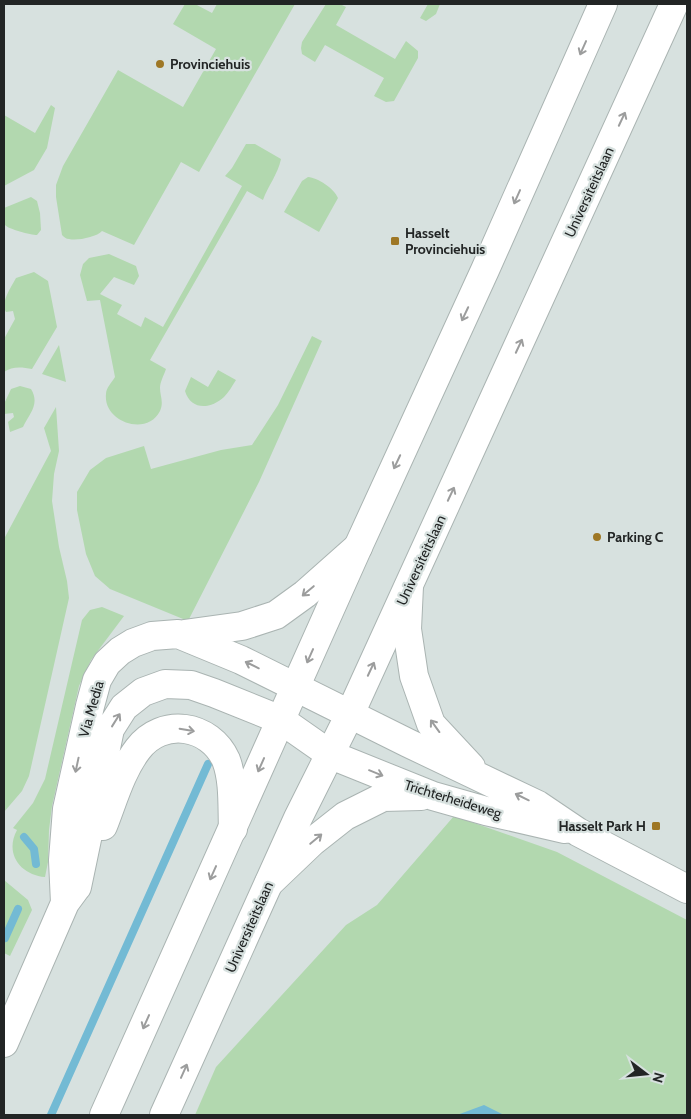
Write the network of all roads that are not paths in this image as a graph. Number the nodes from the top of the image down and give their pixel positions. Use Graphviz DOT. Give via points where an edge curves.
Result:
graph roads {
  1 [pos="603,4"];
  2 [pos="674,4"];
  3 [pos="358,548"];
  4 [pos="409,586"];
  5 [pos="178,634"];
  6 [pos="296,687"];
  7 [pos="350,714"];
  8 [pos="281,720"];
  9 [pos="331,755"];
  10 [pos="479,776"];
  11 [pos="433,796"];
  12 [pos="233,829"];
  13 [pos="578,832"];
  14 [pos="268,884"];
  15 [pos="687,889"];
  16 [pos="71,895"];
  17 [pos="4,1043"];
  18 [pos="104,1115"];
  19 [pos="164,1115"];
  1 -- 3 [label="main road, one-way"];
  4 -- 2 [label="main road, Universiteitslaan, one-way"];
  3 -- 5 [label="main road, one-way" via="276,615 239,627"];
  3 -- 6 [label="main road, one-way"];
  7 -- 4 [label="main road, Universiteitslaan, one-way"];
  10 -- 4 [label="main road, one-way" via="432,724 414,676 407,629"];
  6 -- 5 [label="main road, Via Media, one-way"];
  5 -- 16 [label="main road, Via Media, one-way" via="152,636 133,643 107,663 97,680 67,809 63,860"];
  6 -- 7 [label="main road, Via Media"];
  6 -- 8 [label="main road"];
  7 -- 9 [label="main road, Universiteitslaan"];
  7 -- 10 [label="main road, Trichterheideweg"];
  8 -- 9 [label="main road, Via Media"];
  8 -- 12 [label="main road, one-way"];
  16 -- 8 [label="main road, Via Media, one-way" via="110,730 124,707 143,692 165,684 191,685"];
  9 -- 11 [label="main road, Trichterheideweg, one-way"];
  9 -- 14 [label="main road, Universiteitslaan"];
  13 -- 10 [label="main road, Trichterheideweg, one-way" via="538,805"];
  11 -- 13 [label="main road, Trichterheideweg"];
  14 -- 11 [label="main road, one-way" via="345,816 383,797"];
  16 -- 12 [label="main road, Via Media, one-way" via="127,768 138,749 160,731 173,728 192,730 217,745 231,780"];
  12 -- 18 [label="main road, one-way"];
  13 -- 15 [label="main road, Trichterheideweg"];
  19 -- 14 [label="main road, Universiteitslaan, one-way"];
  16 -- 17 [label="main road, Via Media"];
}
